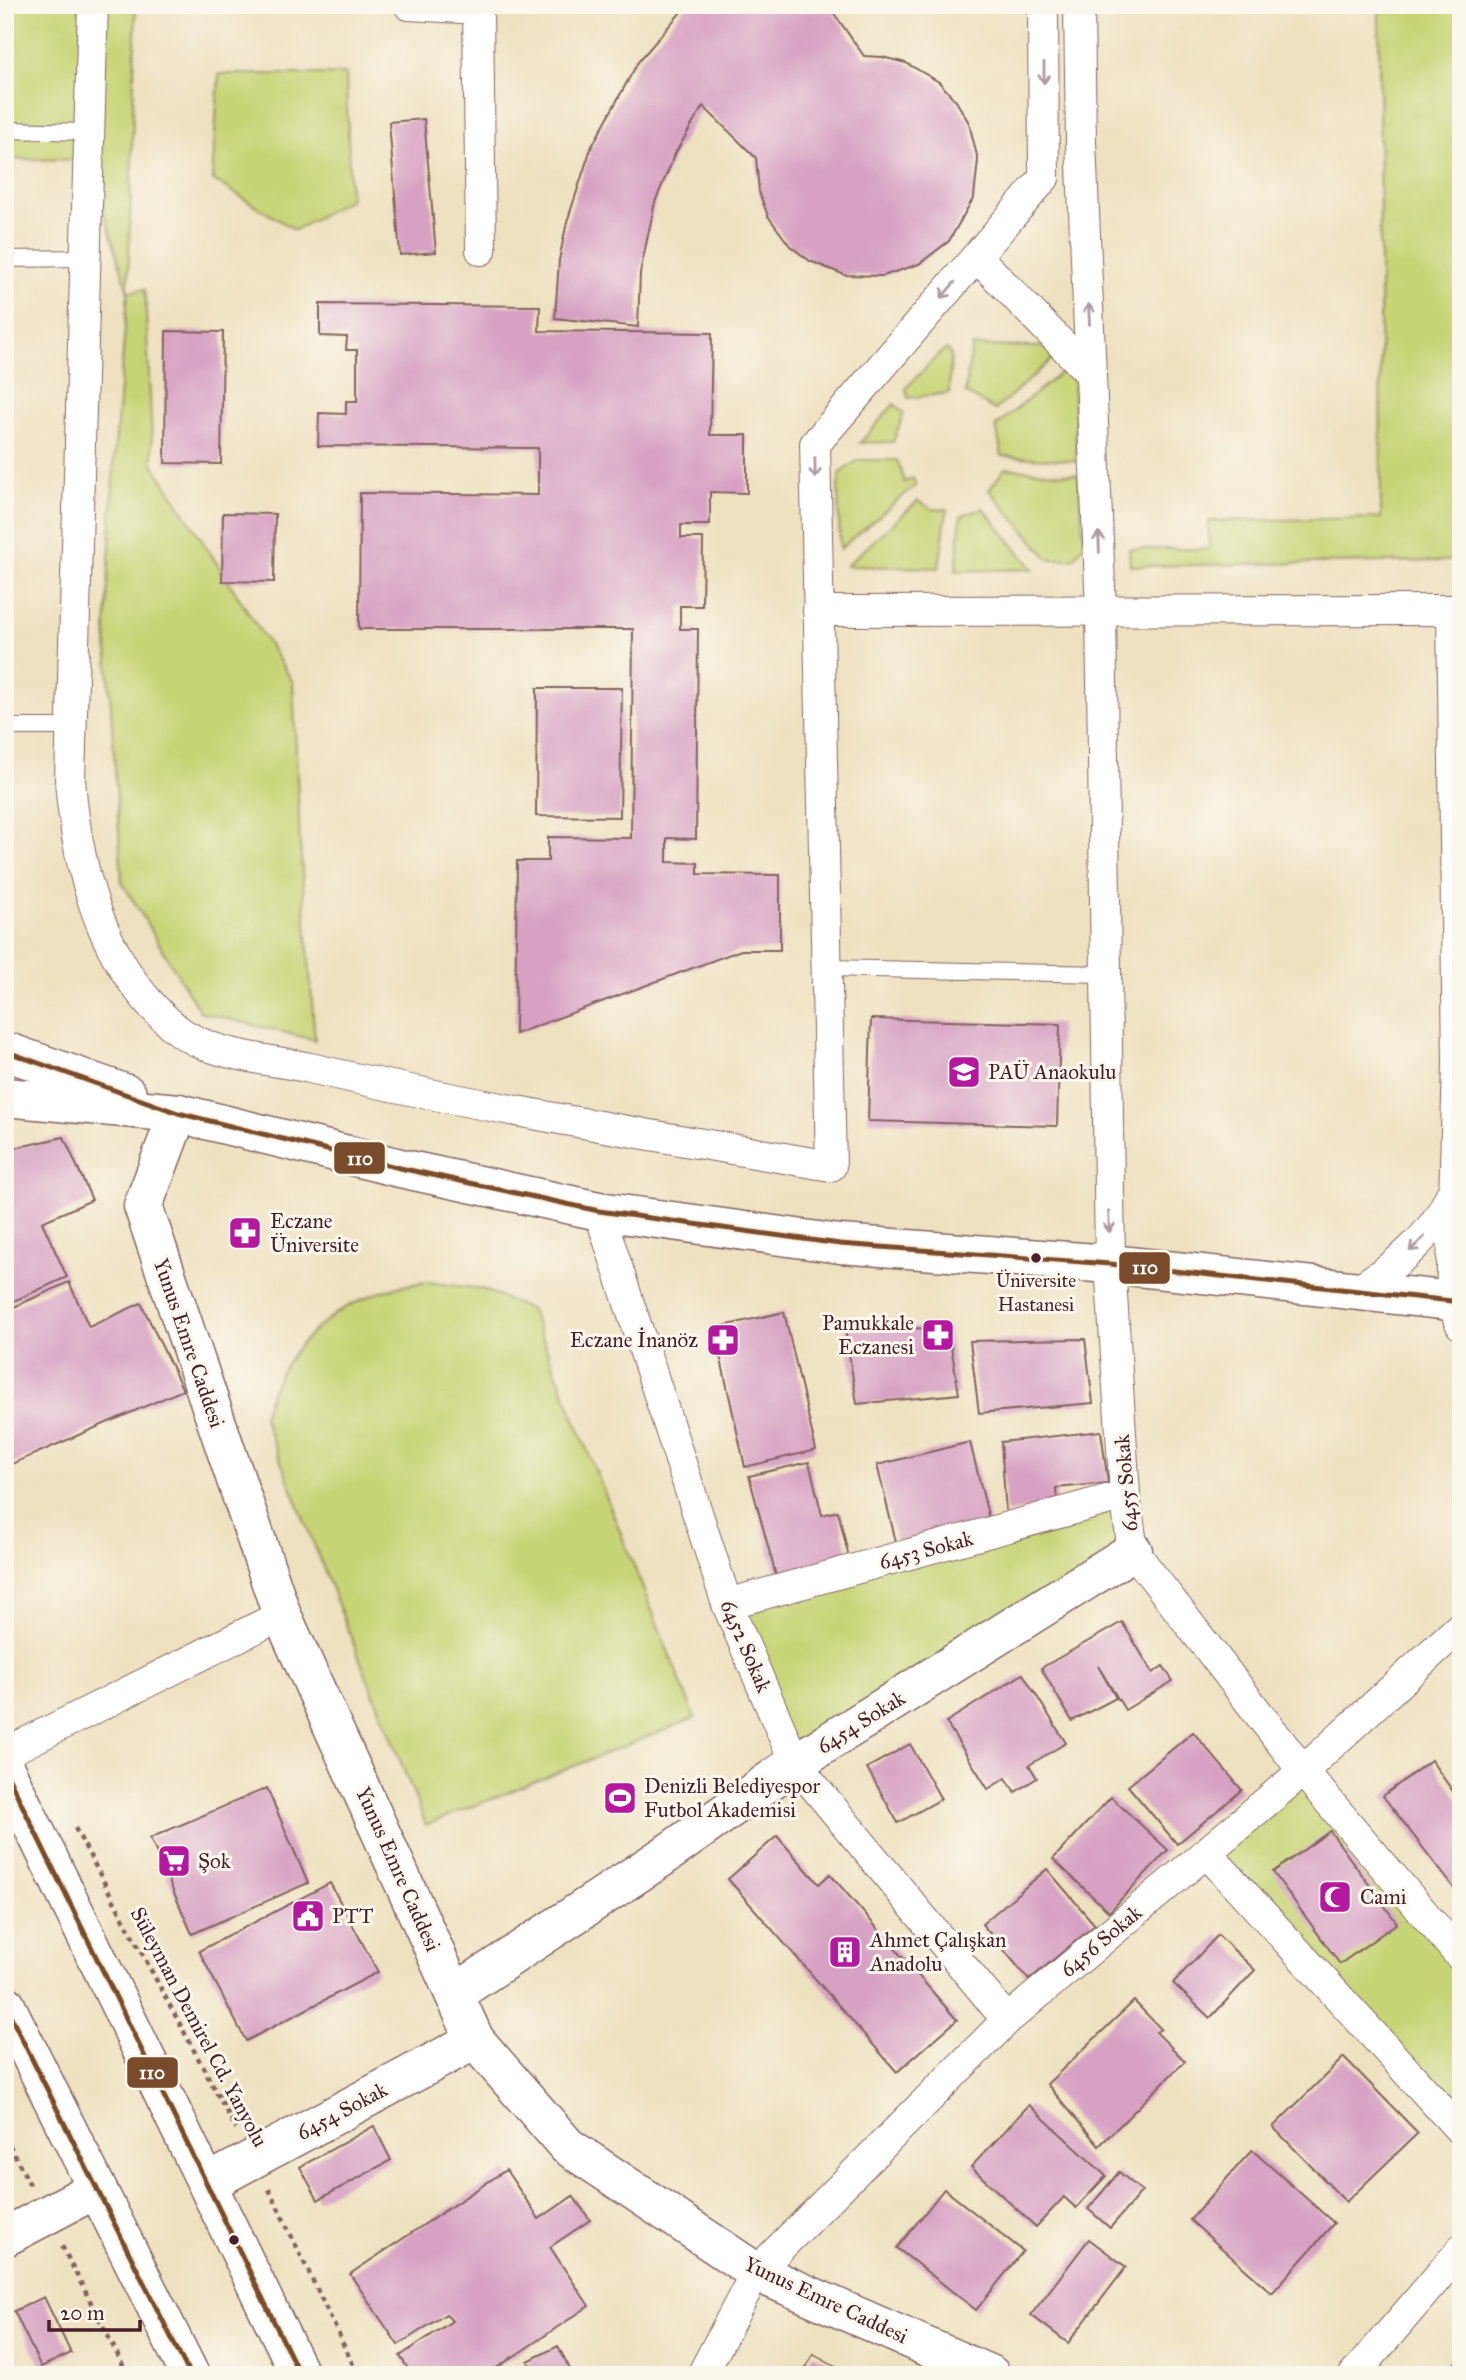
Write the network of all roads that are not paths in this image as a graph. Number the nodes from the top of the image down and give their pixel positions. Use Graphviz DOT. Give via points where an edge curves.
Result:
graph roads {
  1 [pos="93,5"];
  2 [pos="409,5"];
  3 [pos="1043,5"];
  4 [pos="1079,5"];
  5 [pos="442,6"];
  6 [pos="5,130"];
  7 [pos="89,132"];
  8 [pos="481,250"];
  9 [pos="977,257"];
  10 [pos="85,258"];
  11 [pos="5,259"];
  12 [pos="1091,374"];
  13 [pos="1458,608"];
  14 [pos="1101,610"];
  15 [pos="818,611"];
  16 [pos="5,727"];
  17 [pos="71,727"];
  18 [pos="826,968"];
  19 [pos="1105,974"];
  20 [pos="5,1051"];
  21 [pos="6,1098"];
  22 [pos="178,1113"];
  23 [pos="1457,1197"];
  24 [pos="599,1211"];
  25 [pos="1110,1264"];
  26 [pos="1357,1290"];
  27 [pos="1457,1310"];
  28 [pos="1125,1495"];
  29 [pos="1133,1551"];
  30 [pos="727,1604"];
  31 [pos="282,1615"];
  32 [pos="1461,1626"];
  33 [pos="17,1746"];
  34 [pos="795,1762"];
  35 [pos="5,1769"];
  36 [pos="1303,1771"];
  37 [pos="1207,1853"];
  38 [pos="1461,1957"];
  39 [pos="454,1994"];
  40 [pos="5,2004"];
  41 [pos="1007,2020"];
  42 [pos="475,2040"];
  43 [pos="1461,2131"];
  44 [pos="208,2183"];
  45 [pos="96,2189"];
  46 [pos="5,2237"];
  47 [pos="1461,2250"];
  48 [pos="756,2272"];
  49 [pos="190,2375"];
  50 [pos="300,2375"];
  51 [pos="702,2375"];
  52 [pos="991,2375"];
  53 [pos="1354,2375"];
  1 -- 7 [label="street"];
  2 -- 5 [label="street"];
  3 -- 9 [label="street, one-way" via="1044,178"];
  12 -- 4 [label="street, 6455 Sokak, one-way"];
  5 -- 8 [label="street" via="478,9"];
  6 -- 7 [label="lane"];
  7 -- 10 [label="street"];
  9 -- 12 [label="street"];
  9 -- 15 [label="street, one-way" via="815,444"];
  10 -- 11 [label="lane"];
  10 -- 17 [label="street"];
  14 -- 12 [label="street, 6455 Sokak, one-way"];
  13 -- 14 [label="street"];
  13 -- 23 [label="street"];
  14 -- 15 [label="street"];
  14 -- 19 [label="street, 6455 Sokak"];
  15 -- 18 [label="street"];
  16 -- 17 [label="lane"];
  17 -- 18 [label="street" via="74,825 96,911 131,978 174,1027 208,1047 429,1096 831,1166"];
  18 -- 19 [label="lane"];
  19 -- 25 [label="street, 6455 Sokak, one-way"];
  20 -- 22 [label="main road"];
  21 -- 22 [label="main road"];
  22 -- 24 [label="main road"];
  22 -- 31 [label="main road, Yunus Emre Caddesi" via="143,1206"];
  23 -- 26 [label="street, one-way" via="1423,1239"];
  23 -- 27 [label="street"];
  24 -- 25 [label="main road" via="840,1244"];
  24 -- 30 [label="street, 6452 Sokak"];
  25 -- 26 [label="main road"];
  25 -- 28 [label="street, 6455 Sokak"];
  26 -- 27 [label="main road"];
  28 -- 29 [label="street, 6455 Sokak"];
  28 -- 30 [label="street, 6453 Sokak"];
  29 -- 34 [label="main road, 6454 Sokak"];
  29 -- 36 [label="street, 6455 Sokak"];
  30 -- 34 [label="street, 6452 Sokak"];
  31 -- 33 [label="street"];
  31 -- 39 [label="main road, Yunus Emre Caddesi"];
  32 -- 36 [label="street, 6456 Sokak"];
  34 -- 39 [label="main road, 6454 Sokak" via="661,1858"];
  34 -- 41 [label="street, 6452 Sokak"];
  35 -- 44 [label="main road"];
  36 -- 37 [label="street, 6456 Sokak"];
  36 -- 38 [label="street, 6455 Sokak"];
  37 -- 41 [label="street, 6456 Sokak"];
  37 -- 43 [label="street"];
  39 -- 42 [label="main road, Yunus Emre Caddesi"];
  40 -- 45 [label="main road"];
  41 -- 48 [label="street, 6456 Sokak"];
  42 -- 44 [label="main road, 6454 Sokak"];
  42 -- 48 [label="main road, Yunus Emre Caddesi" via="567,2146"];
  44 -- 50 [label="main road"];
  45 -- 46 [label="main road"];
  45 -- 49 [label="main road"];
  47 -- 53 [label="street"];
  48 -- 51 [label="street, 6456 Sokak"];
  48 -- 52 [label="main road, Yunus Emre Caddesi"];
}
